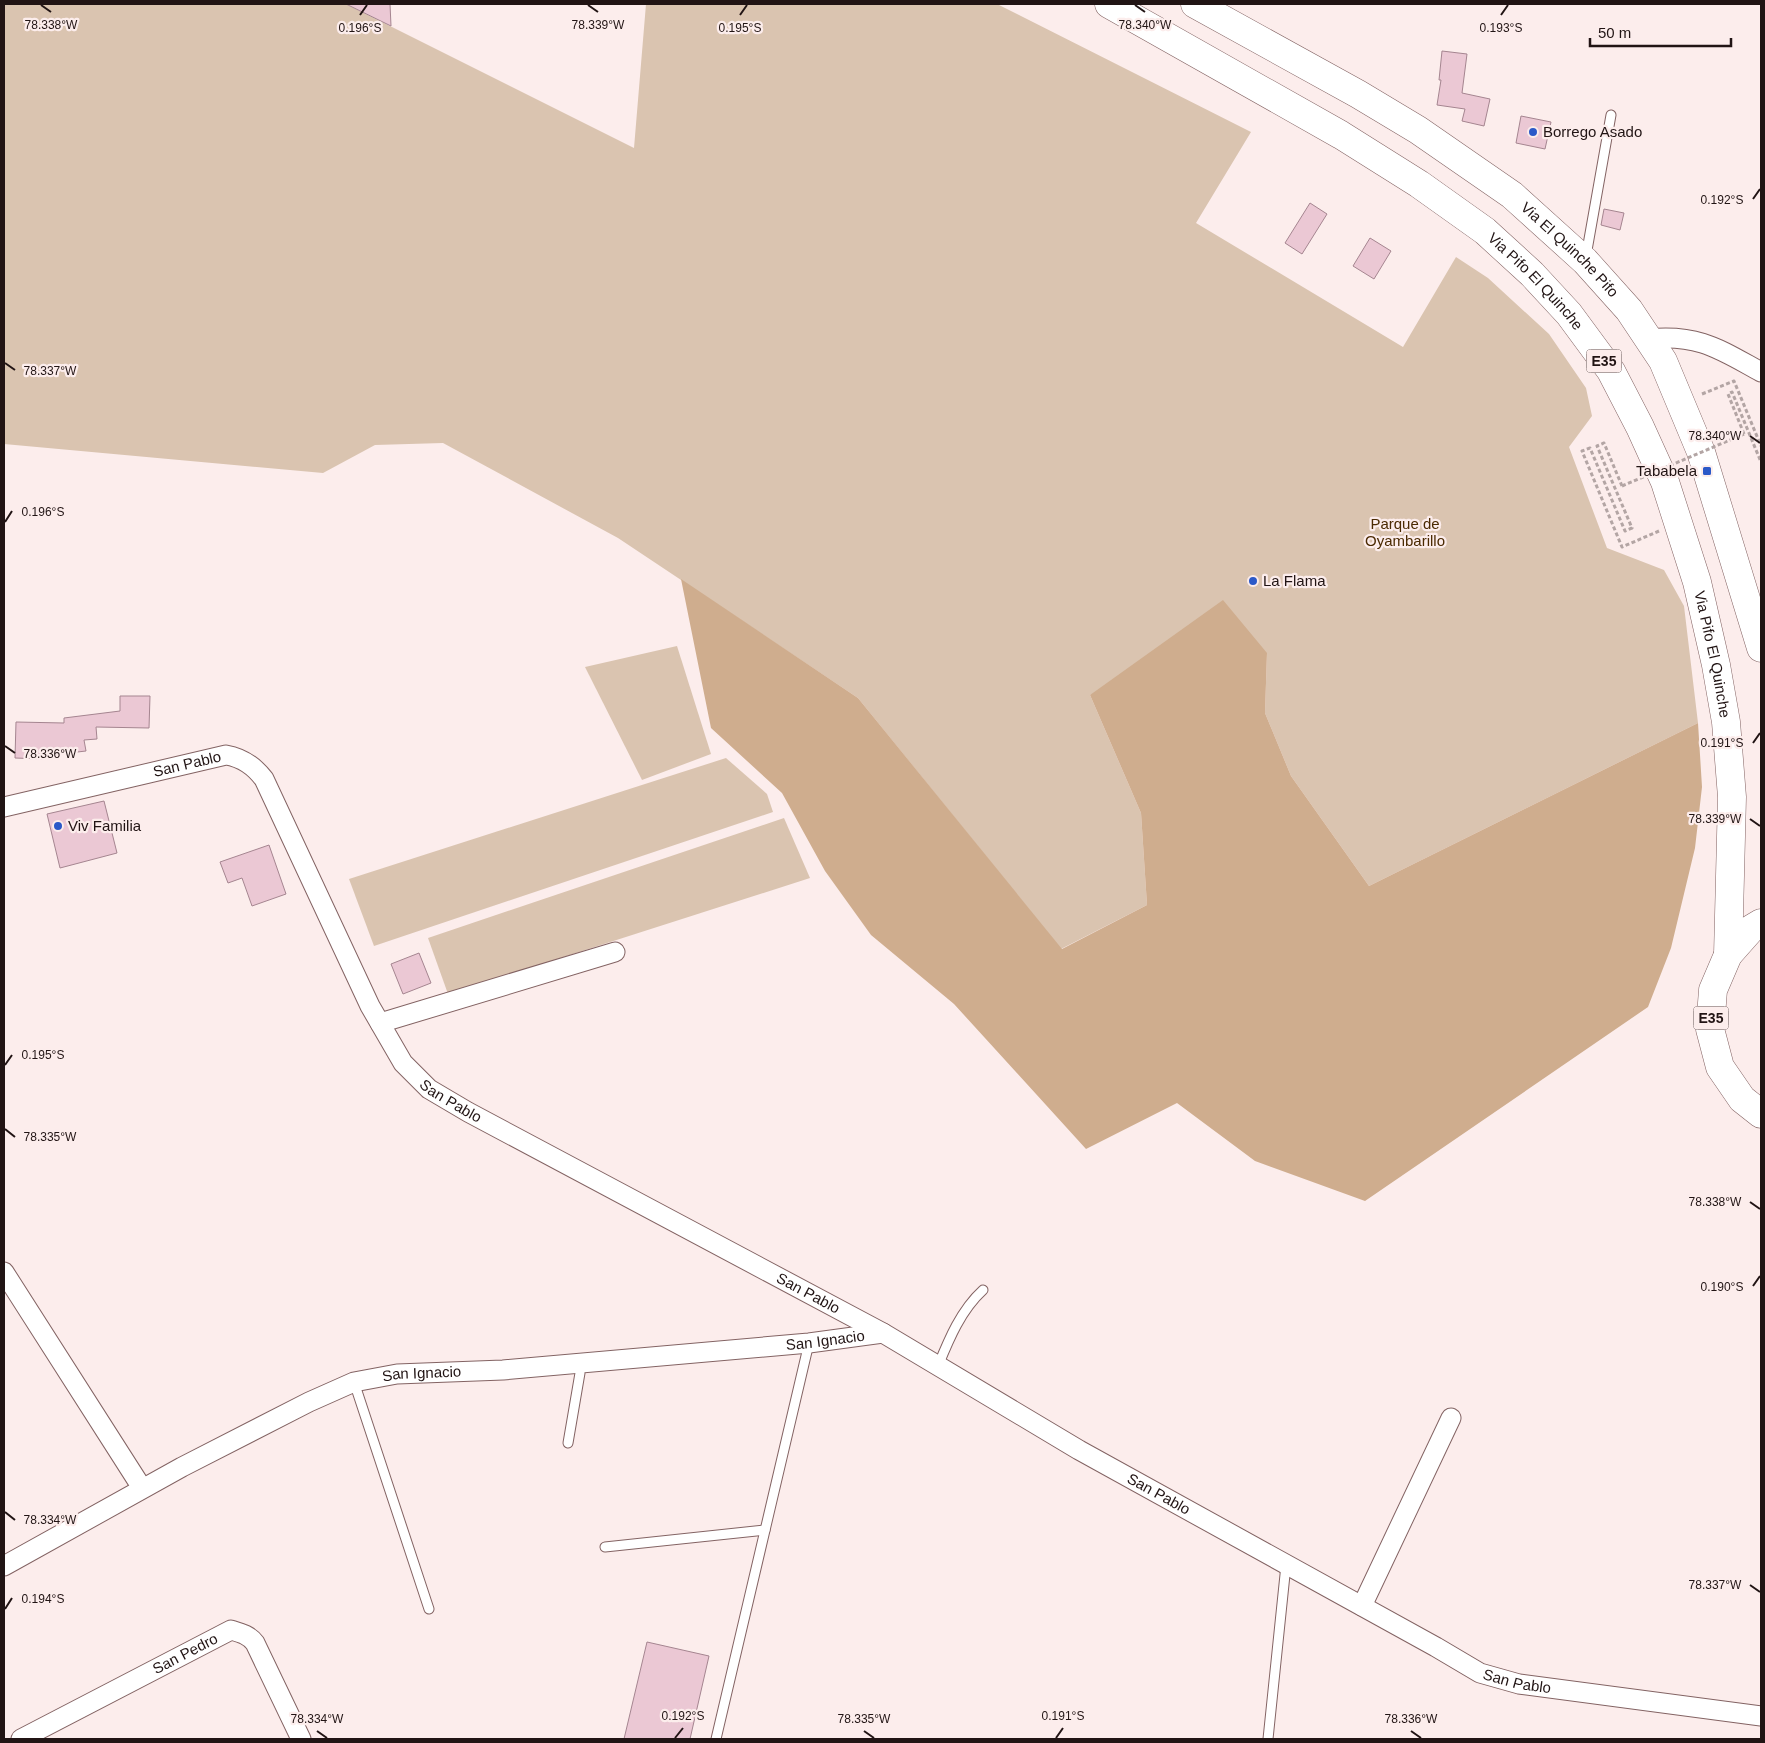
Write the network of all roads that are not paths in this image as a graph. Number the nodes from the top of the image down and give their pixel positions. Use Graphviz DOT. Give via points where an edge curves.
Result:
graph roads {
  1 [pos="1109,4"];
  2 [pos="1195,4"];
  3 [pos="1611,115"];
  4 [pos="1585,261"];
  5 [pos="1648,339"];
  6 [pos="1761,372"];
  7 [pos="1761,648"];
  8 [pos="4,807"];
  9 [pos="1761,922"];
  10 [pos="615,952"];
  11 [pos="1728,955"];
  12 [pos="380,1023"];
  13 [pos="1761,1114"];
  14 [pos="4,1272"];
  15 [pos="983,1290"];
  16 [pos="883,1334"];
  17 [pos="809,1343"];
  18 [pos="580,1363"];
  19 [pos="938,1366"];
  20 [pos="354,1382"];
  21 [pos="1451,1418"];
  22 [pos="568,1443"];
  23 [pos="142,1488"];
  24 [pos="765,1530"];
  25 [pos="605,1547"];
  26 [pos="1286,1564"];
  27 [pos="4,1566"];
  28 [pos="1362,1606"];
  29 [pos="429,1609"];
  30 [pos="1761,1716"];
  31 [pos="21,1739"];
  32 [pos="301,1739"];
  33 [pos="716,1739"];
  34 [pos="1268,1739"];
  1 -- 11 [label="highway, Via Pifo El Quinche / E35" via="1340,135 1419,184 1492,237 1569,314 1611,371 1665,482 1697,582 1716,666 1726,722 1732,797"];
  2 -- 4 [label="highway, Via El Quinche Pifo" via="1418,130 1512,195"];
  3 -- 4 [label="lane"];
  4 -- 5 [label="highway, Via El Quinche Pifo" via="1629,310"];
  5 -- 6 [label="street" via="1675,337 1700,341"];
  5 -- 7 [label="highway, Via El Quinche Pifo" via="1663,361 1701,452"];
  8 -- 12 [label="street, San Pablo" via="226,754 245,761 264,779"];
  9 -- 11 [label="highway, E35" via="1750,929"];
  10 -- 12 [label="street"];
  11 -- 13 [label="highway, E35" via="1713,990 1710,1029 1720,1067 1742,1099"];
  12 -- 16 [label="street, San Pablo" via="403,1063 429,1090"];
  14 -- 23 [label="street"];
  15 -- 19 [label="lane" via="974,1297 960,1319"];
  16 -- 17 [label="street, San Ignacio"];
  16 -- 19 [label="street, San Pablo"];
  17 -- 18 [label="street, San Ignacio"];
  17 -- 24 [label="lane"];
  18 -- 20 [label="street, San Ignacio" via="397,1374"];
  18 -- 22 [label="lane"];
  19 -- 26 [label="street, San Pablo" via="1079,1450"];
  20 -- 23 [label="street, San Ignacio"];
  20 -- 29 [label="lane"];
  21 -- 28 [label="street"];
  23 -- 27 [label="street, San Ignacio"];
  24 -- 25 [label="lane"];
  24 -- 33 [label="lane"];
  26 -- 28 [label="street, San Pablo"];
  26 -- 34 [label="lane"];
  28 -- 30 [label="street, San Pablo" via="1480,1673 1519,1684"];
  31 -- 32 [label="street, San Pedro" via="231,1630 255,1643"];
}
